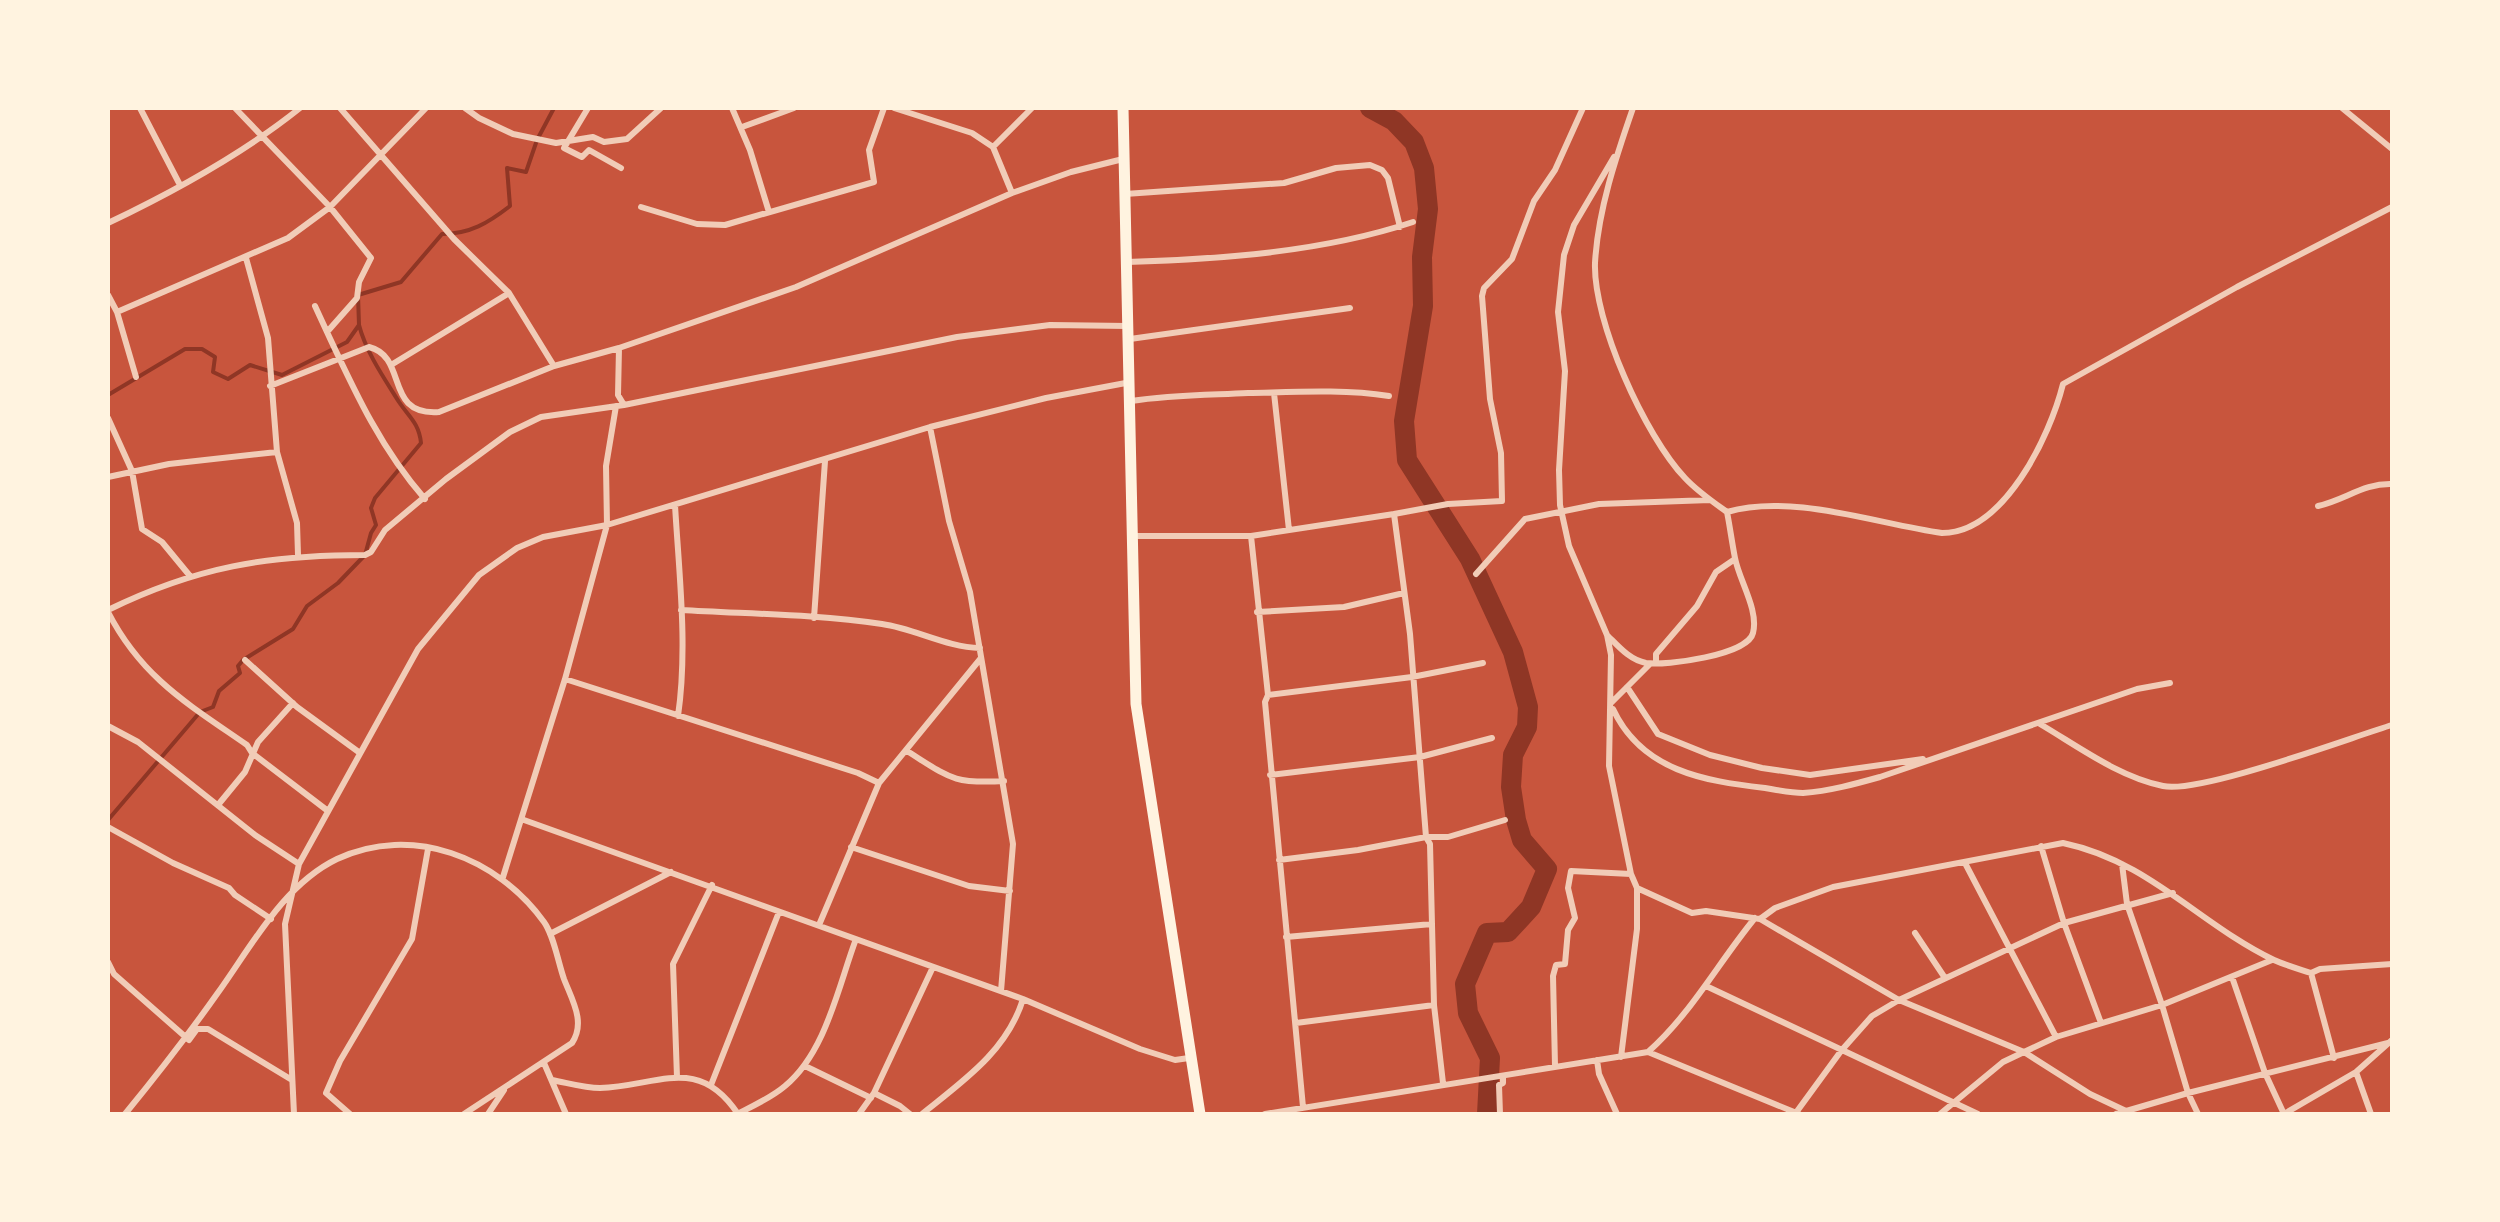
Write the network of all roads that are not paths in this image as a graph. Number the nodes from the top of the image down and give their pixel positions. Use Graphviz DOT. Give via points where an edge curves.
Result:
graph roads {
  1 [pos="140,108"];
  2 [pos="235,108"];
  3 [pos="300,108"];
  4 [pos="340,108"];
  5 [pos="426,108"];
  6 [pos="465,108"];
  7 [pos="588,108"];
  8 [pos="661,108"];
  9 [pos="732,108"];
  10 [pos="794,108"];
  11 [pos="884,108"];
  12 [pos="894,108"];
  13 [pos="1032,108"];
  14 [pos="1123,108"];
  15 [pos="1583,108"];
  16 [pos="1633,108"];
  17 [pos="2342,108"];
  18 [pos="742,127"];
  19 [pos="263,136"];
  20 [pos="565,142"];
  21 [pos="994,147"];
  22 [pos="2392,149"];
  23 [pos="1617,152"];
  24 [pos="381,153"];
  25 [pos="1123,159"];
  26 [pos="621,168"];
  27 [pos="180,185"];
  28 [pos="1012,193"];
  29 [pos="1124,194"];
  30 [pos="2392,206"];
  31 [pos="330,207"];
  32 [pos="641,207"];
  33 [pos="769,212"];
  34 [pos="108,222"];
  35 [pos="1414,222"];
  36 [pos="1400,227"];
  37 [pos="246,258"];
  38 [pos="1127,262"];
  39 [pos="509,293"];
  40 [pos="108,294"];
  41 [pos="315,306"];
  42 [pos="1350,308"];
  43 [pos="118,312"];
  44 [pos="327,332"];
  45 [pos="1130,333"];
  46 [pos="620,348"];
  47 [pos="340,358"];
  48 [pos="390,365"];
  49 [pos="554,366"];
  50 [pos="136,377"];
  51 [pos="1131,382"];
  52 [pos="270,386"];
  53 [pos="1274,392"];
  54 [pos="1389,396"];
  55 [pos="1131,401"];
  56 [pos="624,405"];
  57 [pos="108,418"];
  58 [pos="930,426"];
  59 [pos="277,452"];
  60 [pos="825,461"];
  61 [pos="132,471"];
  62 [pos="108,478"];
  63 [pos="2392,484"];
  64 [pos="425,499"];
  65 [pos="1711,500"];
  66 [pos="675,504"];
  67 [pos="2318,506"];
  68 [pos="1562,512"];
  69 [pos="1727,512"];
  70 [pos="1394,514"];
  71 [pos="607,524"];
  72 [pos="1289,530"];
  73 [pos="1132,536"];
  74 [pos="1252,536"];
  75 [pos="298,555"];
  76 [pos="1735,559"];
  77 [pos="1476,574"];
  78 [pos="190,576"];
  79 [pos="1404,593"];
  80 [pos="681,610"];
  81 [pos="108,611"];
  82 [pos="1257,612"];
  83 [pos="814,618"];
  84 [pos="1606,635"];
  85 [pos="980,648"];
  86 [pos="982,658"];
  87 [pos="245,660"];
  88 [pos="1482,663"];
  89 [pos="1653,664"];
  90 [pos="1412,677"];
  91 [pos="565,679"];
  92 [pos="2170,683"];
  93 [pos="1627,687"];
  94 [pos="1268,695"];
  95 [pos="293,703"];
  96 [pos="1610,704"];
  97 [pos="678,716"];
  98 [pos="2039,724"];
  99 [pos="2392,725"];
  100 [pos="108,726"];
  101 [pos="1492,738"];
  102 [pos="360,752"];
  103 [pos="907,752"];
  104 [pos="252,753"];
  105 [pos="1420,757"];
  106 [pos="1938,757"];
  107 [pos="1270,775"];
  108 [pos="1004,781"];
  109 [pos="879,782"];
  110 [pos="218,805"];
  111 [pos="328,812"];
  112 [pos="524,820"];
  113 [pos="1505,820"];
  114 [pos="108,827"];
  115 [pos="1426,837"];
  116 [pos="2041,846"];
  117 [pos="852,847"];
  118 [pos="428,848"];
  119 [pos="1279,860"];
  120 [pos="1965,863"];
  121 [pos="299,864"];
  122 [pos="2122,864"];
  123 [pos="672,872"];
  124 [pos="1631,874"];
  125 [pos="503,877"];
  126 [pos="712,886"];
  127 [pos="1637,888"];
  128 [pos="1010,891"];
  129 [pos="291,892"];
  130 [pos="2174,893"];
  131 [pos="2127,904"];
  132 [pos="779,912"];
  133 [pos="271,919"];
  134 [pos="1757,919"];
  135 [pos="2064,923"];
  136 [pos="1432,924"];
  137 [pos="818,925"];
  138 [pos="550,934"];
  139 [pos="1915,934"];
  140 [pos="1286,937"];
  141 [pos="856,939"];
  142 [pos="2009,947"];
  143 [pos="2273,960"];
  144 [pos="108,962"];
  145 [pos="2390,964"];
  146 [pos="933,967"];
  147 [pos="2311,973"];
  148 [pos="2392,974"];
  149 [pos="2232,977"];
  150 [pos="1946,978"];
  151 [pos="1706,986"];
  152 [pos="1002,990"];
  153 [pos="1023,998"];
  154 [pos="1900,1000"];
  155 [pos="1434,1005"];
  156 [pos="2162,1005"];
  157 [pos="2101,1022"];
  158 [pos="1296,1023"];
  159 [pos="186,1037"];
  160 [pos="2056,1037"];
  161 [pos="2390,1041"];
  162 [pos="1842,1051"];
  163 [pos="1648,1052"];
  164 [pos="2024,1052"];
  165 [pos="1621,1057"];
  166 [pos="1189,1058"];
  167 [pos="2334,1058"];
  168 [pos="1597,1060"];
  169 [pos="544,1063"];
  170 [pos="805,1066"];
  171 [pos="1555,1066"];
  172 [pos="2356,1072"];
  173 [pos="2265,1073"];
  174 [pos="676,1077"];
  175 [pos="1501,1078"];
  176 [pos="292,1080"];
  177 [pos="552,1080"];
  178 [pos="1443,1083"];
  179 [pos="711,1085"];
  180 [pos="505,1089"];
  181 [pos="2188,1093"];
  182 [pos="872,1096"];
  183 [pos="1954,1103"];
  184 [pos="1303,1107"];
  185 [pos="2126,1111"];
  186 [pos="125,1114"];
  187 [pos="294,1114"];
  188 [pos="350,1114"];
  189 [pos="464,1114"];
  190 [pos="488,1114"];
  191 [pos="566,1114"];
  192 [pos="738,1114"];
  193 [pos="859,1114"];
  194 [pos="910,1114"];
  195 [pos="922,1114"];
  196 [pos="1200,1114"];
  197 [pos="1265,1114"];
  198 [pos="1500,1114"];
  199 [pos="1617,1114"];
  200 [pos="1797,1114"];
  201 [pos="1940,1114"];
  202 [pos="1978,1114"];
  203 [pos="2116,1114"];
  204 [pos="2198,1114"];
  205 [pos="2284,1114"];
  206 [pos="2371,1114"];
  1 -- 27 [label="street"];
  2 -- 19 [label="street"];
  3 -- 19 [label="street"];
  4 -- 24 [label="street"];
  5 -- 24 [label="street"];
  6 -- 20 [label="street" via="498,128 540,142"];
  7 -- 20 [label="street"];
  8 -- 20 [label="street" via="627,139"];
  9 -- 18 [label="street"];
  10 -- 18 [label="street"];
  11 -- 33 [label="street" via="869,150 874,182"];
  12 -- 21 [label="street" via="972,133"];
  13 -- 21 [label="street"];
  14 -- 25 [label="highway"];
  15 -- 70 [label="street" via="1512,259 1482,296 1502,501"];
  16 -- 23 [label="street"];
  17 -- 22 [label="street"];
  18 -- 33 [label="street"];
  19 -- 27 [label="street"];
  19 -- 31 [label="street"];
  20 -- 26 [label="street" via="564,148 582,157 589,150"];
  21 -- 28 [label="street"];
  23 -- 65 [label="street" via="1595,263 1606,329 1661,445"];
  23 -- 68 [label="street" via="1574,224 1564,255 1558,312 1565,371"];
  24 -- 31 [label="street"];
  24 -- 39 [label="street"];
  25 -- 28 [label="street"];
  25 -- 29 [label="highway"];
  27 -- 34 [label="street"];
  28 -- 46 [label="street" via="796,287"];
  29 -- 36 [label="street" via="1284,183 1370,165 1388,178"];
  29 -- 38 [label="highway"];
  30 -- 69 [label="street" via="2063,384 2030,463 1974,526 1942,533 1814,511 1750,505"];
  31 -- 37 [label="street"];
  31 -- 44 [label="street" via="370,258 358,298"];
  32 -- 33 [label="street" via="710,226"];
  35 -- 36 [label="street"];
  36 -- 38 [label="street" via="1292,249"];
  37 -- 43 [label="street"];
  37 -- 52 [label="street" via="268,338"];
  38 -- 45 [label="highway"];
  39 -- 48 [label="street"];
  39 -- 49 [label="street"];
  40 -- 43 [label="street"];
  41 -- 44 [label="street"];
  42 -- 45 [label="street"];
  43 -- 50 [label="street"];
  44 -- 47 [label="street"];
  45 -- 51 [label="highway"];
  45 -- 56 [label="street" via="1050,326 957,337"];
  46 -- 49 [label="street"];
  46 -- 56 [label="street" via="618,396"];
  47 -- 48 [label="street" via="376,348"];
  47 -- 52 [label="street"];
  47 -- 64 [label="street" via="381,442"];
  48 -- 49 [label="street" via="407,403 424,413"];
  51 -- 55 [label="highway"];
  51 -- 58 [label="street"];
  52 -- 59 [label="street"];
  53 -- 54 [label="street"];
  53 -- 55 [label="street"];
  53 -- 72 [label="street"];
  55 -- 73 [label="highway"];
  56 -- 64 [label="street" via="528,422"];
  56 -- 71 [label="street" via="616,406 606,466"];
  57 -- 61 [label="street"];
  58 -- 60 [label="street"];
  58 -- 85 [label="street"];
  59 -- 61 [label="street"];
  59 -- 75 [label="street" via="297,524"];
  60 -- 66 [label="street"];
  60 -- 83 [label="street"];
  61 -- 62 [label="street"];
  61 -- 78 [label="street" via="142,529"];
  63 -- 67 [label="street" via="2363,487"];
  64 -- 75 [label="street" via="384,530 372,552"];
  65 -- 68 [label="street" via="1598,504"];
  65 -- 69 [label="street"];
  66 -- 71 [label="street"];
  66 -- 80 [label="street"];
  68 -- 77 [label="street" via="1525,519"];
  68 -- 84 [label="street"];
  69 -- 76 [label="street"];
  70 -- 72 [label="street"];
  70 -- 79 [label="street"];
  71 -- 91 [label="street"];
  71 -- 102 [label="street" via="543,537 478,575 418,649"];
  72 -- 74 [label="street"];
  73 -- 74 [label="street"];
  73 -- 166 [label="highway" via="1136,704"];
  74 -- 82 [label="street"];
  75 -- 78 [label="street"];
  76 -- 89 [label="street" via="1716,572"];
  76 -- 89 [label="street" via="1752,615 1754,635 1746,646"];
  78 -- 81 [label="street"];
  79 -- 82 [label="street" via="1344,606"];
  79 -- 90 [label="street"];
  80 -- 83 [label="street"];
  80 -- 97 [label="street"];
  81 -- 104 [label="street" via="158,683"];
  82 -- 94 [label="street"];
  83 -- 85 [label="street" via="894,626"];
  84 -- 89 [label="street" via="1634,660"];
  84 -- 96 [label="street"];
  85 -- 86 [label="street"];
  86 -- 103 [label="street"];
  86 -- 108 [label="street"];
  87 -- 95 [label="street"];
  88 -- 90 [label="street"];
  89 -- 93 [label="street"];
  90 -- 94 [label="street"];
  90 -- 105 [label="street"];
  91 -- 97 [label="street"];
  91 -- 112 [label="street"];
  92 -- 98 [label="street"];
  93 -- 96 [label="street"];
  93 -- 106 [label="street" via="1658,734 1762,768 1810,775"];
  94 -- 107 [label="street"];
  95 -- 102 [label="street"];
  95 -- 104 [label="street"];
  96 -- 106 [label="street" via="1651,755 1716,784 1800,793 1840,788"];
  96 -- 124 [label="street" via="1610,766"];
  97 -- 109 [label="street"];
  98 -- 99 [label="street" via="2136,778 2167,787 2214,780"];
  98 -- 106 [label="street"];
  100 -- 110 [label="street"];
  101 -- 105 [label="street"];
  102 -- 111 [label="street"];
  103 -- 108 [label="street" via="966,783"];
  103 -- 109 [label="street"];
  104 -- 110 [label="street"];
  104 -- 111 [label="street"];
  105 -- 107 [label="street"];
  105 -- 115 [label="street"];
  107 -- 119 [label="street"];
  108 -- 128 [label="street" via="1013,844"];
  109 -- 117 [label="street"];
  110 -- 121 [label="street"];
  111 -- 121 [label="street"];
  112 -- 123 [label="street"];
  112 -- 125 [label="street"];
  113 -- 115 [label="street"];
  114 -- 133 [label="street" via="228,888"];
  115 -- 119 [label="street"];
  115 -- 136 [label="street"];
  116 -- 120 [label="street"];
  116 -- 122 [label="street" via="2098,850"];
  116 -- 135 [label="street"];
  117 -- 128 [label="street" via="969,886"];
  117 -- 137 [label="street"];
  118 -- 125 [label="street"];
  118 -- 129 [label="street" via="362,849"];
  118 -- 188 [label="street" via="412,939 326,1092"];
  119 -- 140 [label="street"];
  120 -- 134 [label="street" via="1833,887"];
  120 -- 142 [label="street"];
  121 -- 129 [label="street"];
  122 -- 130 [label="street"];
  122 -- 131 [label="street"];
  123 -- 126 [label="street"];
  123 -- 138 [label="street"];
  124 -- 127 [label="street"];
  124 -- 171 [label="street" via="1571,871 1575,918 1565,964 1556,965 1553,976"];
  125 -- 138 [label="street"];
  126 -- 132 [label="street"];
  126 -- 174 [label="street" via="675,953"];
  127 -- 134 [label="street" via="1692,912"];
  127 -- 165 [label="street"];
  128 -- 152 [label="street"];
  129 -- 133 [label="street"];
  129 -- 176 [label="street" via="285,924"];
  130 -- 131 [label="street"];
  130 -- 143 [label="street"];
  131 -- 135 [label="street"];
  131 -- 156 [label="street"];
  132 -- 137 [label="street"];
  132 -- 179 [label="street"];
  133 -- 159 [label="street"];
  134 -- 151 [label="street"];
  134 -- 154 [label="street"];
  135 -- 142 [label="street"];
  135 -- 157 [label="street"];
  136 -- 140 [label="street"];
  136 -- 155 [label="street"];
  137 -- 141 [label="street"];
  138 -- 169 [label="street" via="579,1033"];
  139 -- 150 [label="street"];
  140 -- 158 [label="street"];
  141 -- 146 [label="street"];
  141 -- 170 [label="street"];
  142 -- 150 [label="street"];
  142 -- 160 [label="street"];
  143 -- 147 [label="street"];
  143 -- 149 [label="street"];
  144 -- 159 [label="street"];
  145 -- 147 [label="street"];
  145 -- 148 [label="street"];
  146 -- 152 [label="street"];
  146 -- 182 [label="street"];
  147 -- 167 [label="street"];
  149 -- 156 [label="street"];
  149 -- 173 [label="street"];
  150 -- 154 [label="street"];
  151 -- 162 [label="street"];
  151 -- 163 [label="street"];
  152 -- 153 [label="street"];
  153 -- 166 [label="street" via="1140,1049"];
  153 -- 195 [label="street" via="990,1058"];
  154 -- 162 [label="street" via="1872,1016"];
  154 -- 164 [label="street"];
  155 -- 158 [label="street"];
  155 -- 178 [label="street"];
  156 -- 157 [label="street"];
  156 -- 181 [label="street"];
  157 -- 160 [label="street"];
  158 -- 184 [label="street"];
  159 -- 176 [label="street" via="208,1029"];
  159 -- 186 [label="street"];
  160 -- 164 [label="street"];
  161 -- 167 [label="street"];
  161 -- 172 [label="street"];
  162 -- 183 [label="street"];
  162 -- 200 [label="street"];
  163 -- 165 [label="street"];
  163 -- 200 [label="street"];
  164 -- 183 [label="street"];
  164 -- 185 [label="street"];
  165 -- 168 [label="street"];
  166 -- 196 [label="highway"];
  167 -- 173 [label="street"];
  168 -- 171 [label="street"];
  168 -- 199 [label="street"];
  169 -- 177 [label="street"];
  169 -- 180 [label="street"];
  170 -- 182 [label="street"];
  170 -- 192 [label="street" via="784,1088"];
  171 -- 175 [label="street"];
  172 -- 205 [label="street"];
  172 -- 206 [label="street"];
  173 -- 181 [label="street"];
  173 -- 205 [label="street"];
  174 -- 177 [label="street" via="598,1088"];
  174 -- 179 [label="street"];
  175 -- 178 [label="street"];
  175 -- 198 [label="street"];
  176 -- 187 [label="street"];
  177 -- 191 [label="street"];
  178 -- 184 [label="street"];
  179 -- 192 [label="street"];
  180 -- 189 [label="street"];
  180 -- 190 [label="street"];
  181 -- 185 [label="street"];
  181 -- 204 [label="street"];
  182 -- 193 [label="street"];
  182 -- 194 [label="street"];
  183 -- 201 [label="street"];
  183 -- 202 [label="street"];
  184 -- 197 [label="street"];
  185 -- 203 [label="street"];
}
